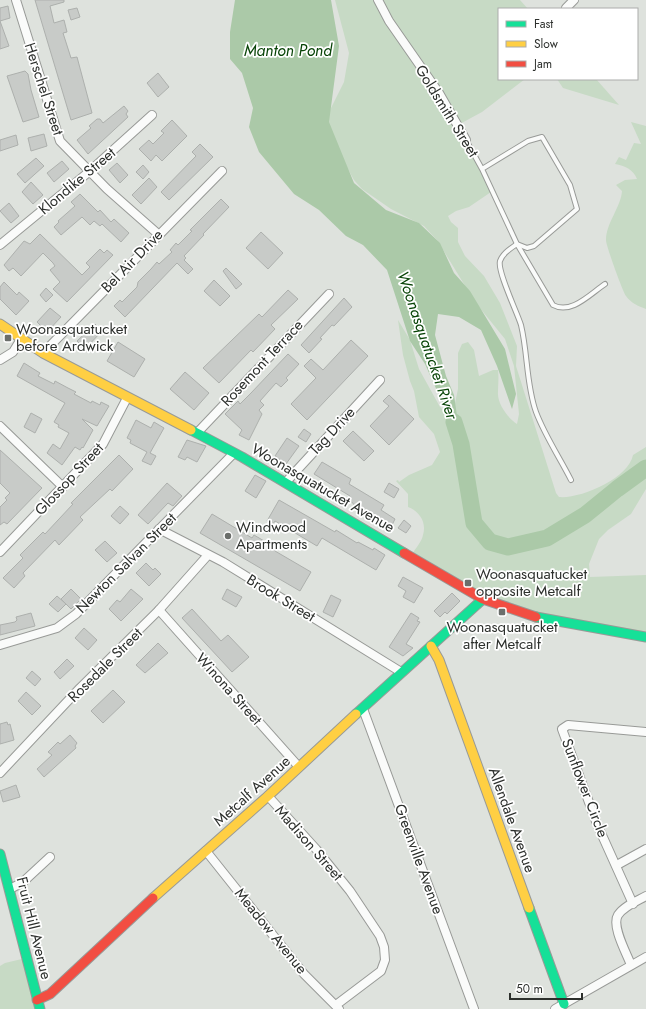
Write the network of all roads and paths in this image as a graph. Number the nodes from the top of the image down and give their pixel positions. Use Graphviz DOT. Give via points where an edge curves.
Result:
graph roads {
  1 [pos="16,0"];
  2 [pos="378,0"];
  3 [pos="574,0"];
  4 [pos="566,8"];
  5 [pos="152,115"];
  6 [pos="466,140"];
  7 [pos="482,169"];
  8 [pos="222,171"];
  9 [pos="90,172"];
  10 [pos="158,234"];
  11 [pos="517,244"];
  12 [pos="0,245"];
  13 [pos="605,284"];
  14 [pos="329,294"];
  15 [pos="0,324"];
  16 [pos="21,340"];
  17 [pos="43,353"];
  18 [pos="0,360"];
  19 [pos="380,380"];
  20 [pos="127,398"];
  21 [pos="0,426"];
  22 [pos="197,433"];
  23 [pos="234,454"];
  24 [pos="571,480"];
  25 [pos="286,482"];
  26 [pos="63,487"];
  27 [pos="159,529"];
  28 [pos="0,552"];
  29 [pos="208,555"];
  30 [pos="483,599"];
  31 [pos="159,610"];
  32 [pos="646,637"];
  33 [pos="0,645"];
  34 [pos="431,646"];
  35 [pos="401,672"];
  36 [pos="363,709"];
  37 [pos="646,732"];
  38 [pos="299,767"];
  39 [pos="0,773"];
  40 [pos="268,796"];
  41 [pos="646,849"];
  42 [pos="206,851"];
  43 [pos="0,854"];
  44 [pos="50,857"];
  45 [pos="617,865"];
  46 [pos="10,889"];
  47 [pos="646,896"];
  48 [pos="633,904"];
  49 [pos="646,957"];
  50 [pos="632,965"];
  51 [pos="564,1004"];
  52 [pos="39,1005"];
  53 [pos="338,1007"];
  54 [pos="474,1009"];
  55 [pos="555,1009"];
  1 -- 9 [label="street, Herschel Street" via="57,135"];
  2 -- 6 [label="street, Goldsmith Street" via="392,26 439,92"];
  3 -- 4 [label="street"];
  5 -- 9 [label="street, Klondike Street"];
  6 -- 7 [label="lane, Goldsmith Street"];
  7 -- 11 [label="lane, Goldsmith Street"];
  7 -- 11 [label="lane" via="528,141 542,137 570,185 577,209 534,246 527,248"];
  8 -- 10 [label="street, Bel Air Drive"];
  9 -- 10 [label="street, Herschel Street"];
  9 -- 12 [label="street, Klondike Street"];
  10 -- 17 [label="street, Bel Air Drive"];
  11 -- 13 [label="lane, Goldsmith Street" via="553,305 560,309 570,308"];
  11 -- 24 [label="lane" via="505,253 500,262 501,272 520,325 536,413"];
  14 -- 22 [label="street, Rosemont Terrace"];
  15 -- 16 [label="street, Woonasquatucket Avenue"];
  16 -- 17 [label="street, Woonasquatucket Avenue"];
  16 -- 18 [label="street" via="13,352"];
  17 -- 20 [label="street, Woonasquatucket Avenue"];
  19 -- 25 [label="street, Tag Drive"];
  20 -- 22 [label="street, Woonasquatucket Avenue"];
  20 -- 26 [label="street, Glossop Street" via="103,444"];
  21 -- 26 [label="street"];
  22 -- 23 [label="street, Woonasquatucket Avenue"];
  23 -- 25 [label="street, Woonasquatucket Avenue"];
  23 -- 27 [label="street, Newton Salvan Street"];
  25 -- 30 [label="street, Woonasquatucket Avenue"];
  26 -- 28 [label="street, Glossop Street"];
  27 -- 29 [label="street, Brook Street"];
  27 -- 33 [label="street, Newton Salvan Street" via="76,614 57,628"];
  29 -- 31 [label="street, Rosedale Street"];
  29 -- 35 [label="street, Brook Street"];
  30 -- 32 [label="street, Woonasquatucket Avenue" via="535,617"];
  30 -- 34 [label="street, Metcalf Avenue"];
  31 -- 38 [label="street, Winona Street"];
  31 -- 39 [label="street, Rosedale Street" via="80,688"];
  34 -- 35 [label="street, Metcalf Avenue"];
  34 -- 51 [label="street, Allendale Avenue" via="439,660"];
  35 -- 36 [label="street, Metcalf Avenue"];
  36 -- 38 [label="street, Metcalf Avenue"];
  36 -- 54 [label="street, Greenville Avenue"];
  37 -- 45 [label="street, Sunflower Circle" via="568,725 562,729 597,824"];
  38 -- 40 [label="street, Metcalf Avenue"];
  40 -- 42 [label="street, Metcalf Avenue"];
  40 -- 53 [label="street, Madison Street" via="350,891 380,936 384,947 385,960 381,971"];
  41 -- 45 [label="street"];
  42 -- 52 [label="street, Metcalf Avenue"];
  42 -- 53 [label="street, Meadow Avenue" via="304,974"];
  43 -- 46 [label="street, Fruit Hill Avenue"];
  44 -- 46 [label="street" via="23,882"];
  45 -- 48 [label="street, Sunflower Circle"];
  46 -- 52 [label="street, Fruit Hill Avenue"];
  47 -- 48 [label="street"];
  48 -- 50 [label="street" via="621,911 616,923 618,934"];
  49 -- 50 [label="street"];
  50 -- 51 [label="street"];
  51 -- 55 [label="street"];
}
